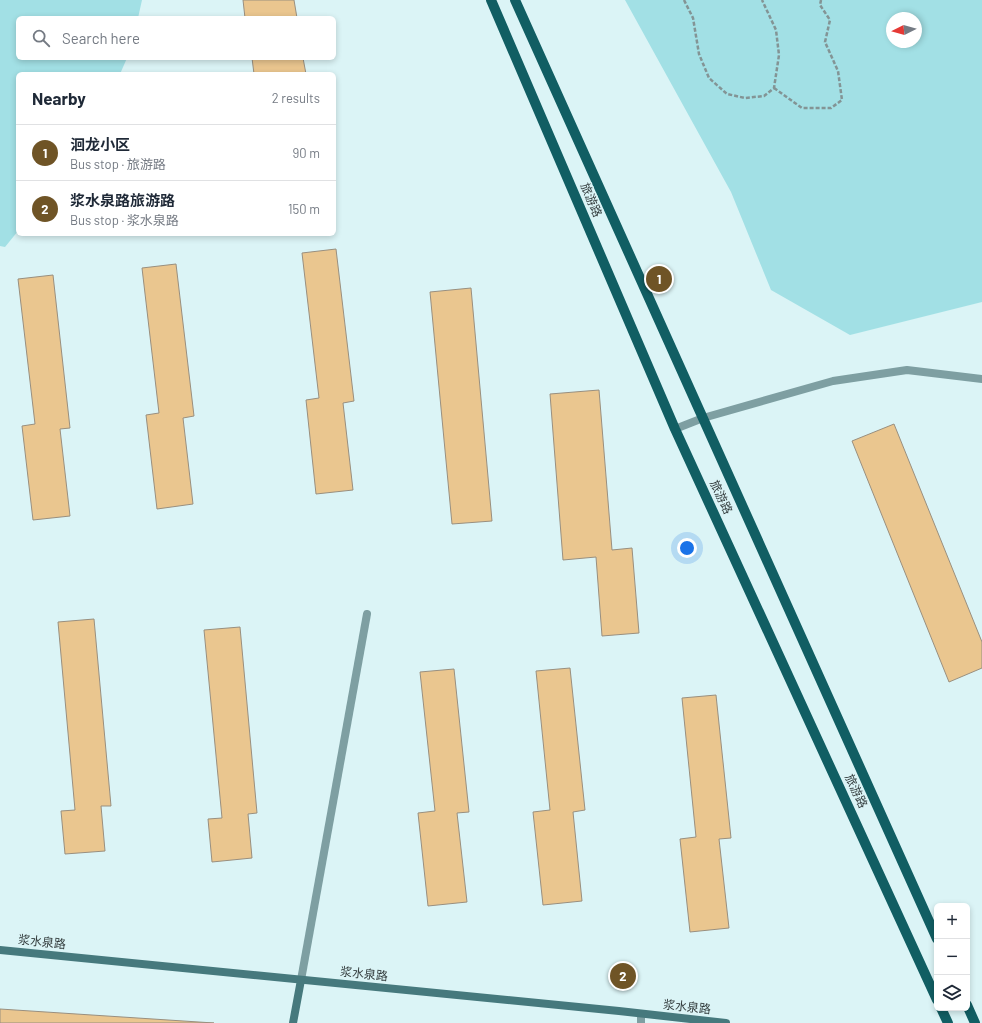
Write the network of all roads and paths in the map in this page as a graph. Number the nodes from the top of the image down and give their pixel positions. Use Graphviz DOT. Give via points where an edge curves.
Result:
graph roads {
  1 [pos="491,0"];
  2 [pos="515,0"];
  3 [pos="684,0"];
  4 [pos="762,0"];
  5 [pos="821,0"];
  6 [pos="774,88"];
  7 [pos="982,379"];
  8 [pos="703,418"];
  9 [pos="675,429"];
  10 [pos="367,614"];
  11 [pos="934,932"];
  12 [pos="0,950"];
  13 [pos="301,980"];
  14 [pos="934,993"];
  15 [pos="942,1011"];
  16 [pos="970,1011"];
  17 [pos="641,1014"];
  18 [pos="293,1023"];
  19 [pos="641,1023"];
  20 [pos="726,1023"];
  21 [pos="948,1023"];
  22 [pos="975,1023"];
  1 -- 9 [label="main road, 旅游路"];
  2 -- 8 [label="main road, 旅游路"];
  3 -- 6 [label="path" via="693,18 699,54 709,78 727,94 745,98 764,96"];
  4 -- 6 [label="path" via="776,30 779,55"];
  5 -- 6 [label="path" via="820,5 830,20 825,42 838,71 842,100 831,108 802,108"];
  7 -- 8 [label="street" via="907,370 833,381"];
  8 -- 9 [label="street"];
  8 -- 11 [label="main road, 旅游路"];
  9 -- 14 [label="main road, 旅游路"];
  10 -- 13 [label="street"];
  12 -- 13 [label="main road, 浆水泉路"];
  13 -- 17 [label="main road, 浆水泉路"];
  13 -- 18 [label="main road"];
  15 -- 21 [label="main road"];
  16 -- 22 [label="main road"];
  17 -- 19 [label="street"];
  17 -- 20 [label="main road, 浆水泉路"];
}
